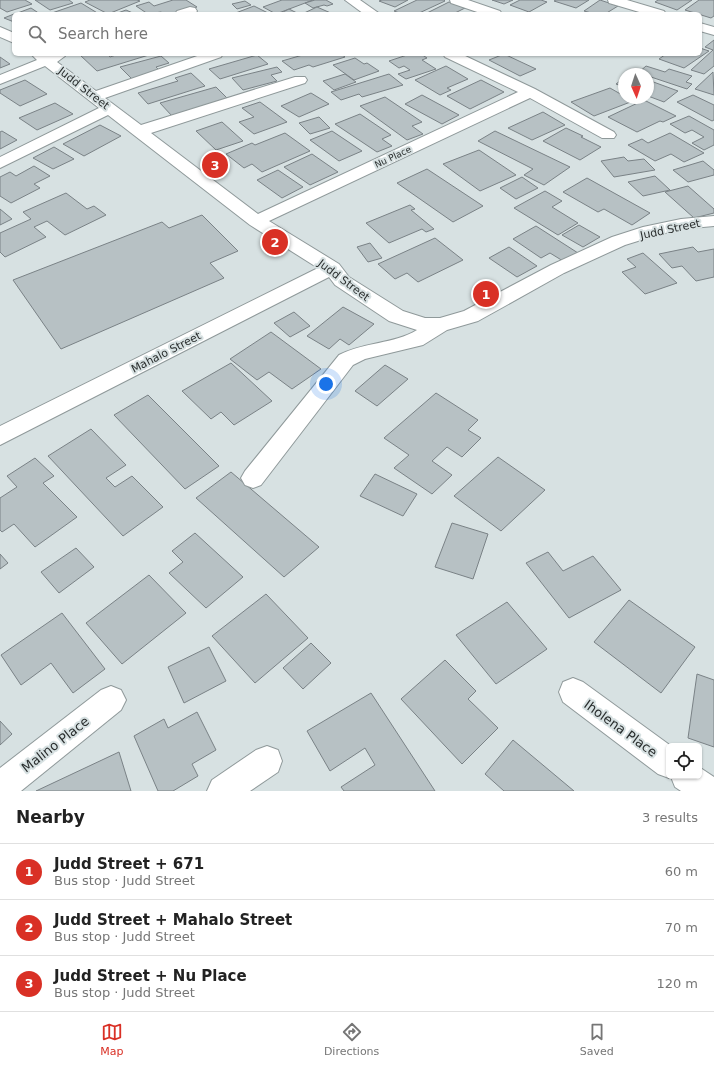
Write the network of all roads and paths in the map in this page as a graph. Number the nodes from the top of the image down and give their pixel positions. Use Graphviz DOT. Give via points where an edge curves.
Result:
graph roads {
  1 [pos="350,0"];
  2 [pos="456,0"];
  3 [pos="614,0"];
  4 [pos="632,6"];
  5 [pos="369,12"];
  6 [pos="489,12"];
  7 [pos="619,12"];
  8 [pos="652,12"];
  9 [pos="702,28"];
  10 [pos="0,31"];
  11 [pos="714,31"];
  12 [pos="12,38"];
  13 [pos="50,56"];
  14 [pos="210,56"];
  15 [pos="454,56"];
  16 [pos="0,80"];
  17 [pos="300,80"];
  18 [pos="530,92"];
  19 [pos="95,96"];
  20 [pos="110,108"];
  21 [pos="140,131"];
  22 [pos="608,135"];
  23 [pos="0,163"];
  24 [pos="256,221"];
  25 [pos="714,221"];
  26 [pos="332,268"];
  27 [pos="440,325"];
  28 [pos="0,436"];
  29 [pos="253,478"];
  30 [pos="573,692"];
  31 [pos="111,700"];
  32 [pos="267,761"];
  33 [pos="666,761"];
  34 [pos="690,779"];
  35 [pos="0,789"];
  36 [pos="223,791"];
  37 [pos="707,791"];
  1 -- 5 [label="street"];
  2 -- 6 [label="street"];
  3 -- 4 [label="street"];
  4 -- 7 [label="street"];
  4 -- 8 [label="street"];
  9 -- 11 [label="street"];
  10 -- 12 [label="street"];
  13 -- 16 [label="street"];
  13 -- 19 [label="street, Judd Street"];
  14 -- 19 [label="street"];
  15 -- 18 [label="street"];
  17 -- 21 [label="street"];
  18 -- 22 [label="street"];
  18 -- 24 [label="street, Nu Place"];
  19 -- 20 [label="street, Judd Street"];
  20 -- 21 [label="street, Judd Street"];
  20 -- 23 [label="street"];
  21 -- 24 [label="street, Judd Street"];
  24 -- 26 [label="street, Judd Street"];
  25 -- 27 [label="street, Judd Street" via="674,226 632,237 575,260 471,316"];
  26 -- 27 [label="street, Judd Street" via="342,281 396,316 424,325"];
  26 -- 28 [label="street, Mahalo Street"];
  27 -- 29 [label="street" via="416,340 399,346 360,353 346,360"];
  30 -- 33 [label="street, Iholena Place"];
  31 -- 35 [label="street, Malino Place"];
  32 -- 36 [label="street"];
  34 -- 37 [label="street"];
}
